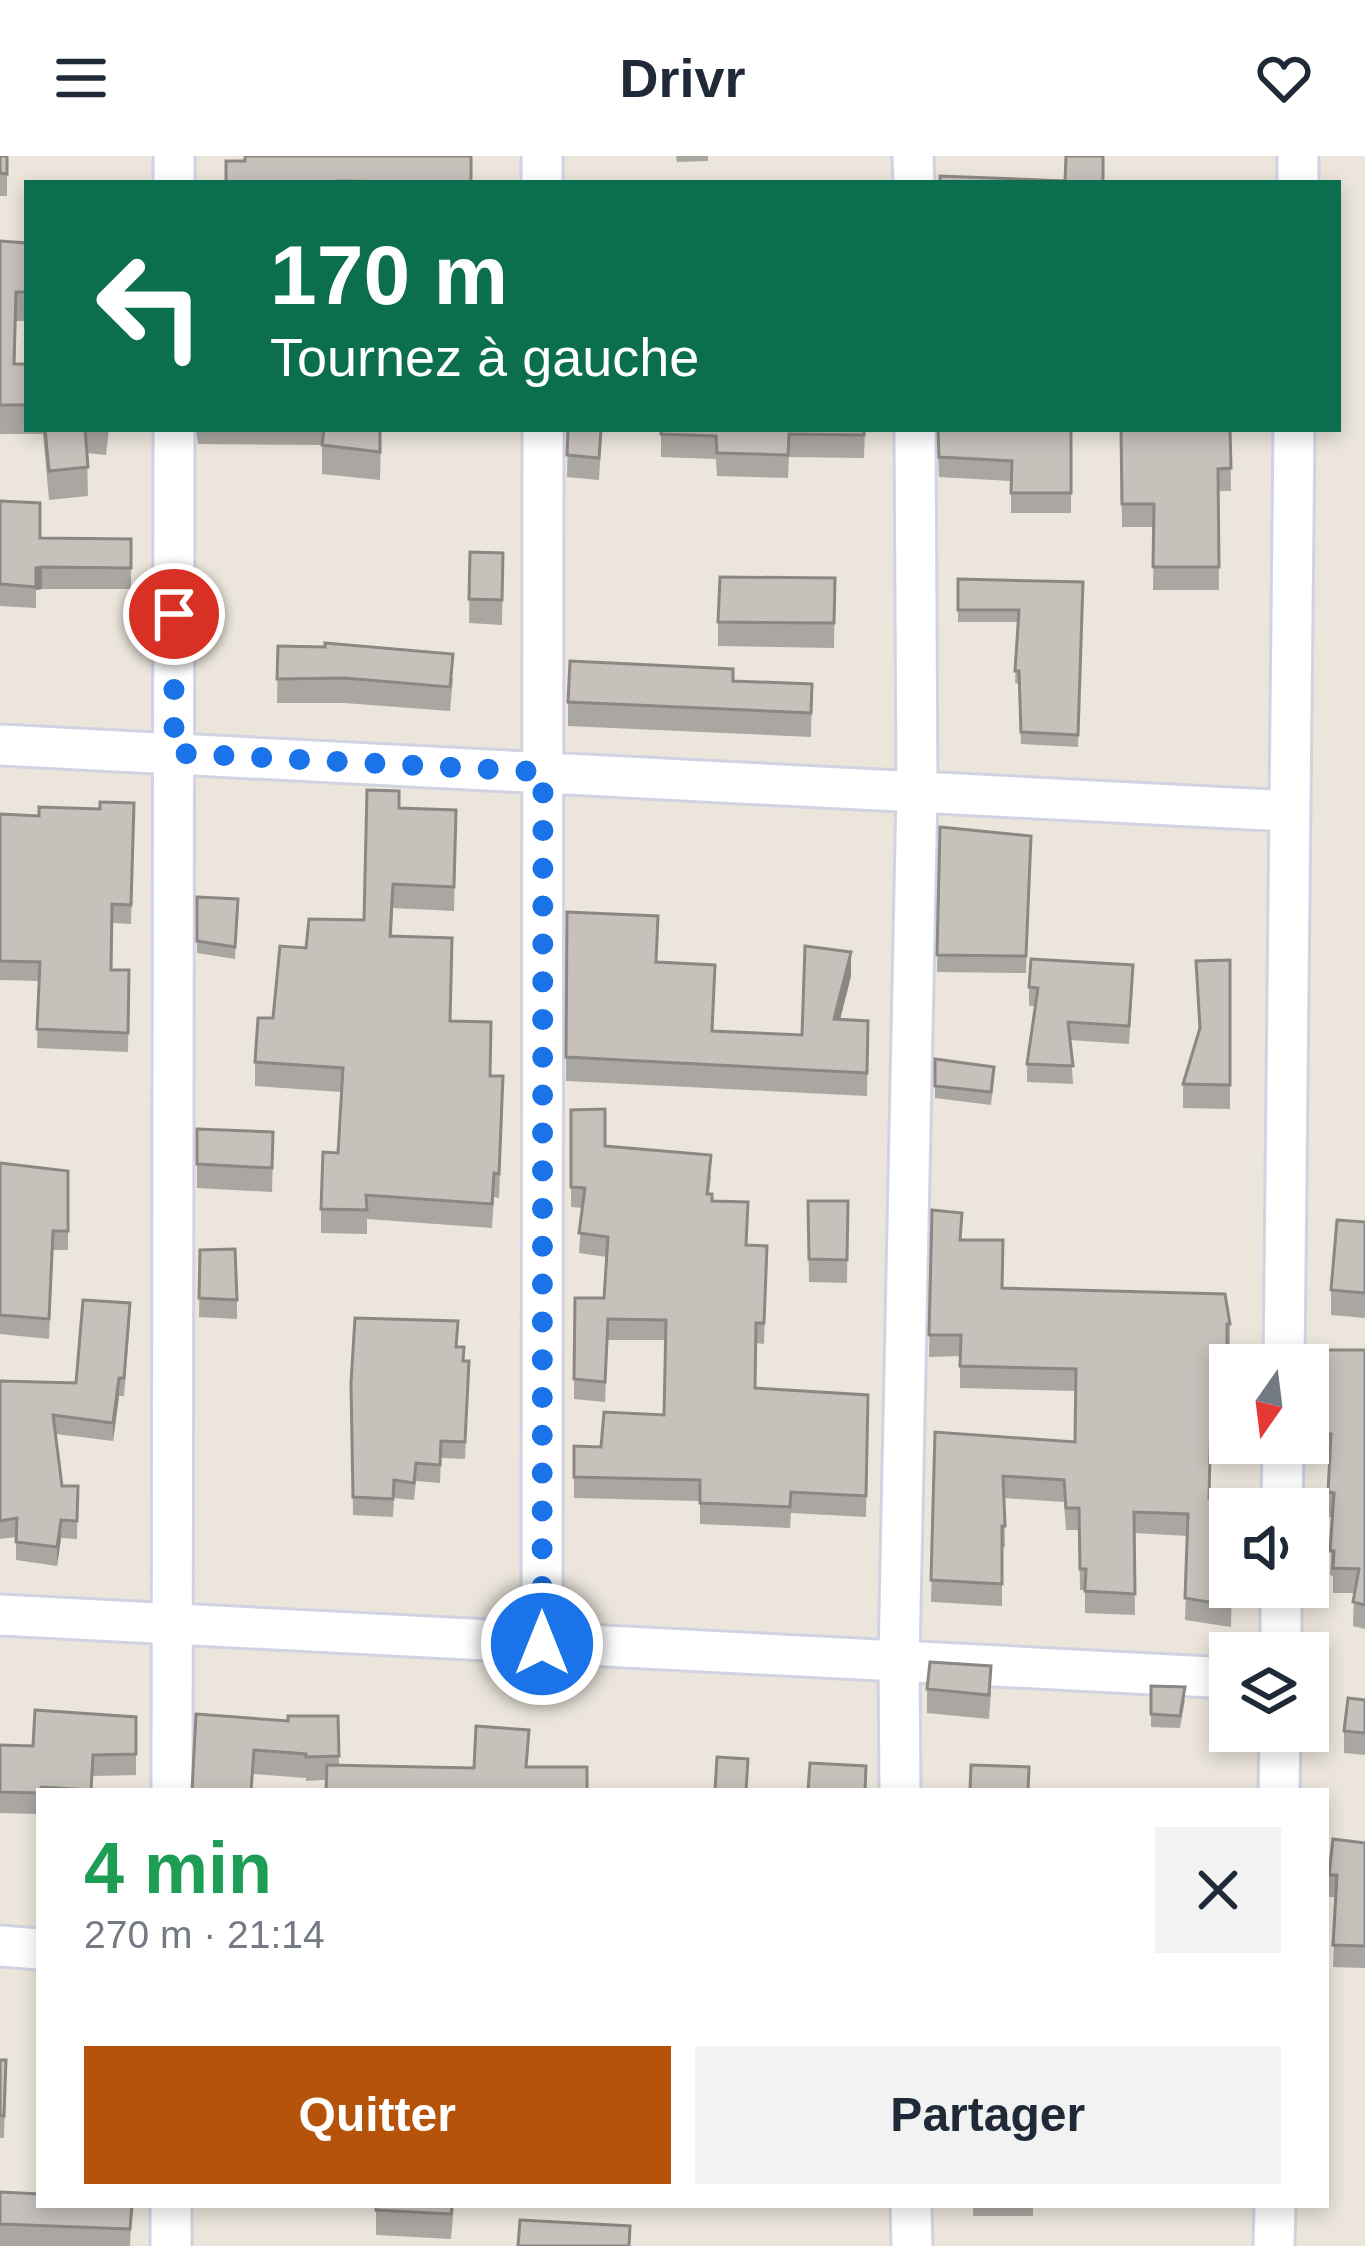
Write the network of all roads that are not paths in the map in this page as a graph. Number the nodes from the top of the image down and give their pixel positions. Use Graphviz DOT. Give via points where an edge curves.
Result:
graph roads {
  1 [pos="174,432"];
  2 [pos="543,432"];
  3 [pos="915,432"];
  4 [pos="1294,432"];
  5 [pos="0,745"];
  6 [pos="174,753"];
  7 [pos="543,772"];
  8 [pos="917,792"];
  9 [pos="1289,812"];
  10 [pos="1283,1344"];
  11 [pos="0,1616"];
  12 [pos="172,1626"];
  13 [pos="542,1644"];
  14 [pos="899,1659"];
  15 [pos="1209,1677"];
  16 [pos="1280,1752"];
  17 [pos="172,1788"];
  18 [pos="900,1788"];
  19 [pos="1279,1788"];
  20 [pos="0,1946"];
  21 [pos="36,1949"];
  22 [pos="171,2208"];
  23 [pos="911,2208"];
  24 [pos="1275,2208"];
  25 [pos="171,2246"];
  26 [pos="912,2246"];
  27 [pos="1274,2246"];
  1 -- 6 [label="street"];
  2 -- 7 [label="street"];
  3 -- 8 [label="street"];
  4 -- 9 [label="street"];
  5 -- 6 [label="street"];
  6 -- 7 [label="street"];
  6 -- 12 [label="street"];
  7 -- 8 [label="street"];
  7 -- 13 [label="street"];
  8 -- 9 [label="street"];
  8 -- 14 [label="street"];
  9 -- 10 [label="street"];
  11 -- 12 [label="street"];
  12 -- 13 [label="street"];
  12 -- 17 [label="street"];
  13 -- 14 [label="street"];
  14 -- 15 [label="street"];
  14 -- 18 [label="street"];
  16 -- 19 [label="street"];
  20 -- 21 [label="street"];
  22 -- 25 [label="street"];
  23 -- 26 [label="street"];
  24 -- 27 [label="street"];
}
